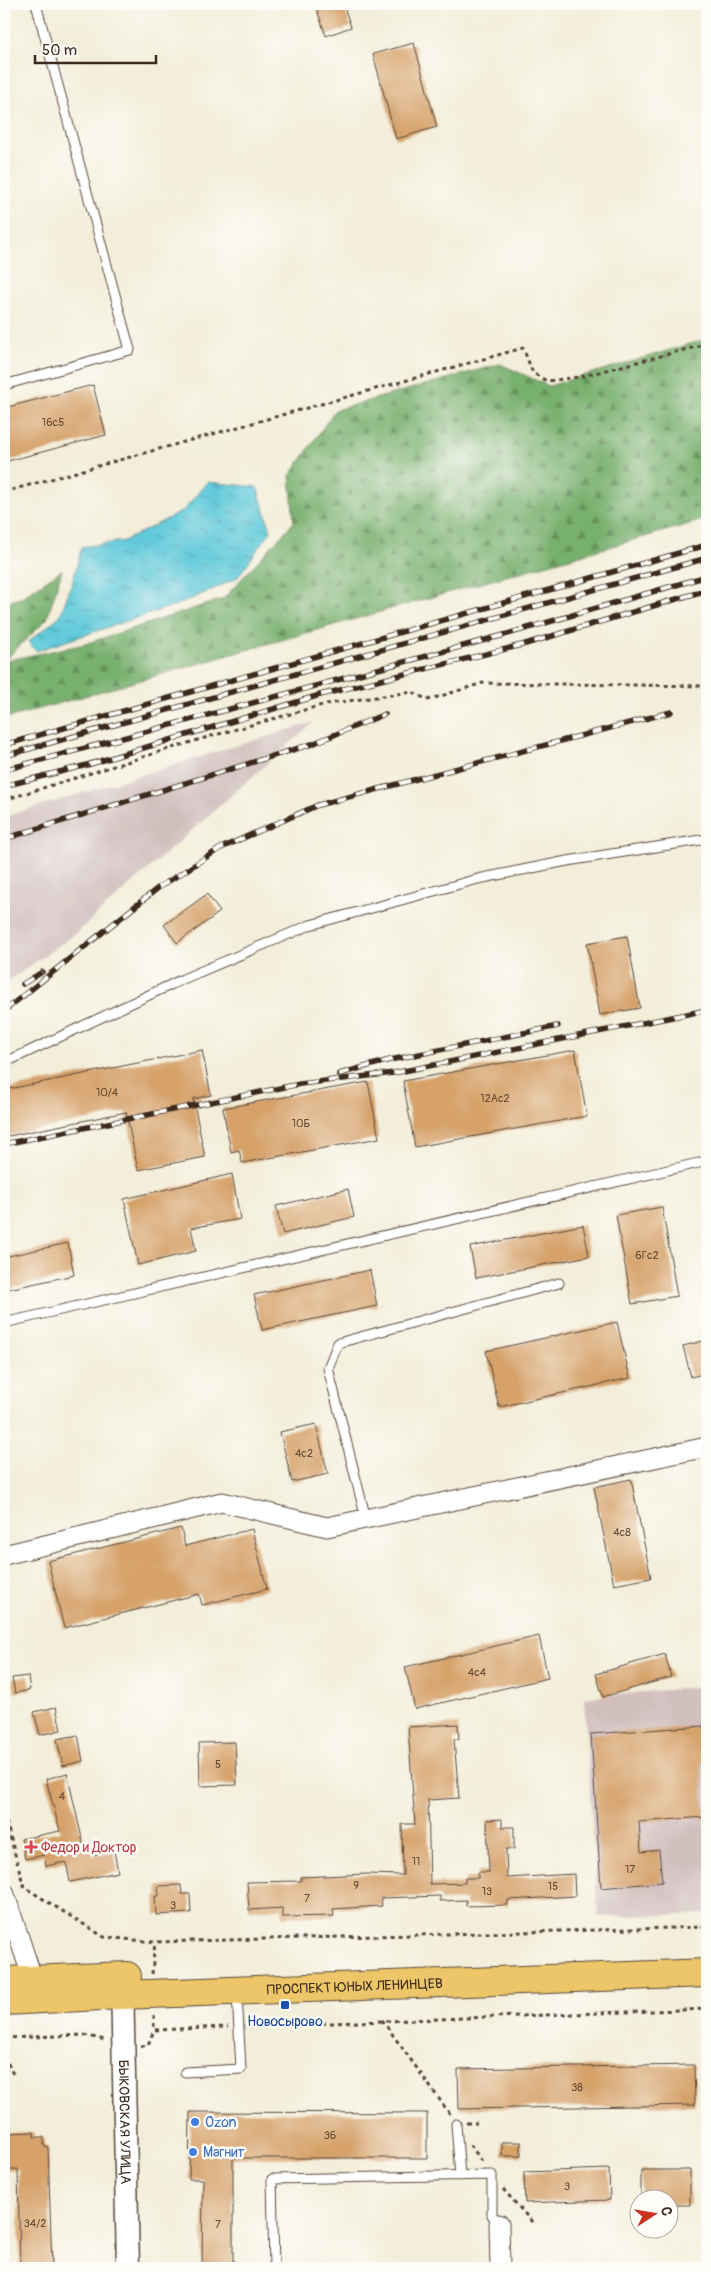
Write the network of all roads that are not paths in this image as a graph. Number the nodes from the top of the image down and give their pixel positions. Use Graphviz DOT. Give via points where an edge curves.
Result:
graph roads {
  1 [pos="36,4"];
  2 [pos="4,385"];
  3 [pos="707,839"];
  4 [pos="4,1063"];
  5 [pos="707,1161"];
  6 [pos="559,1283"];
  7 [pos="4,1323"];
  8 [pos="707,1447"];
  9 [pos="366,1519"];
  10 [pos="4,1555"];
  11 [pos="4,1892"];
  12 [pos="707,1956"];
  13 [pos="707,1974"];
  14 [pos="4,1981"];
  15 [pos="153,1984"];
  16 [pos="122,1985"];
  17 [pos="36,1990"];
  18 [pos="237,1990"];
  19 [pos="4,2001"];
  20 [pos="185,2072"];
  21 [pos="456,2124"];
  22 [pos="460,2176"];
  23 [pos="499,2224"];
  24 [pos="128,2268"];
  25 [pos="274,2268"];
  26 [pos="500,2268"];
  1 -- 2 [label="lane" via="130,350"];
  3 -- 4 [label="lane" via="478,879 310,925 184,979"];
  5 -- 7 [label="lane"];
  6 -- 9 [label="lane" via="338,1343 328,1368"];
  8 -- 9 [label="street"];
  9 -- 10 [label="street" via="327,1527 222,1502"];
  11 -- 17 [label="street"];
  12 -- 15 [label="main road, ПРОСПЕКТ ЮНЫХ ЛЕНИНЦЕВ"];
  13 -- 18 [label="main road, ПРОСПЕКТ ЮНЫХ ЛЕНИНЦЕВ"];
  14 -- 17 [label="main road, ПРОСПЕКТ ЮНЫХ ЛЕНИНЦЕВ"];
  15 -- 16 [label="main road, ПРОСПЕКТ ЮНЫХ ЛЕНИНЦЕВ"];
  15 -- 18 [label="main road, ПРОСПЕКТ ЮНЫХ ЛЕНИНЦЕВ"];
  16 -- 17 [label="main road, ПРОСПЕКТ ЮНЫХ ЛЕНИНЦЕВ"];
  16 -- 24 [label="street, БЫКОВСКАЯ УЛИЦА"];
  17 -- 19 [label="main road, ПРОСПЕКТ ЮНЫХ ЛЕНИНЦЕВ"];
  18 -- 20 [label="lane" via="241,2069"];
  21 -- 22 [label="lane"];
  22 -- 23 [label="lane" via="492,2175 492,2215"];
  22 -- 25 [label="lane" via="272,2178"];
  23 -- 26 [label="street"];
}
